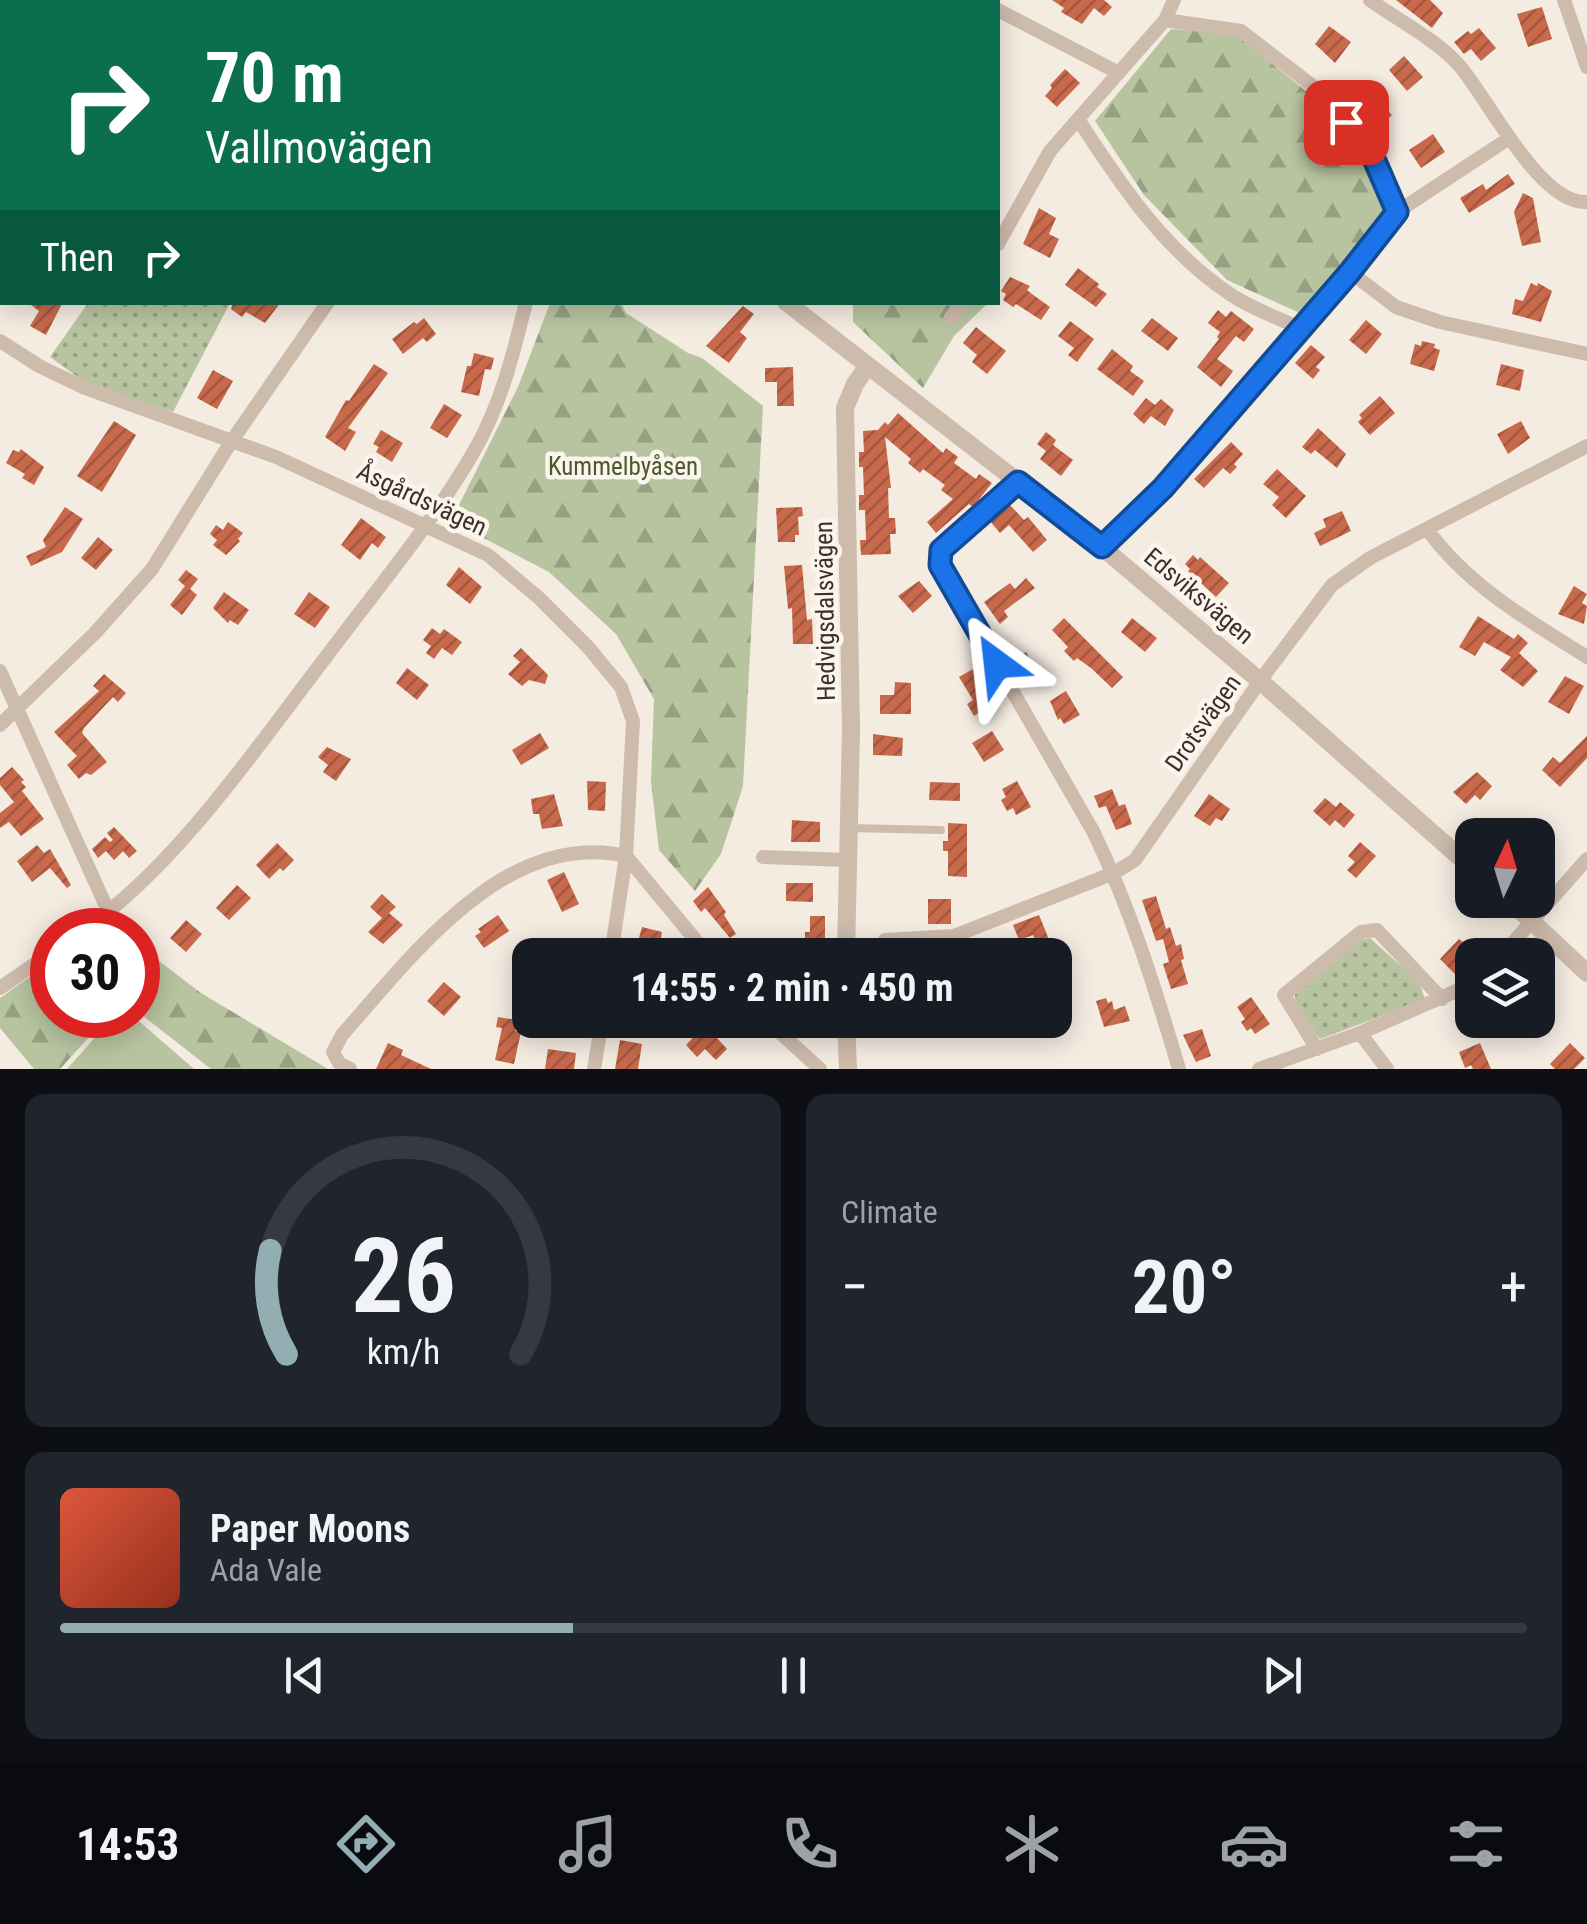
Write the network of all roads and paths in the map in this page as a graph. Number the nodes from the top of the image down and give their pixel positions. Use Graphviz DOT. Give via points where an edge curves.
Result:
graph roads {
  1 [pos="1174,0"];
  2 [pos="1370,0"];
  3 [pos="1564,0"];
  4 [pos="1000,11"];
  5 [pos="1165,20"];
  6 [pos="1587,66"];
  7 [pos="1117,72"];
  8 [pos="1078,119"];
  9 [pos="1508,139"];
  10 [pos="1587,202"];
  11 [pos="1397,212"];
  12 [pos="1000,240"];
  13 [pos="1350,272"];
  14 [pos="324,305"];
  15 [pos="525,305"];
  16 [pos="790,305"];
  17 [pos="961,305"];
  18 [pos="951,317"];
  19 [pos="1299,328"];
  20 [pos="0,341"];
  21 [pos="1587,354"];
  22 [pos="866,367"];
  23 [pos="232,442"];
  24 [pos="1587,446"];
  25 [pos="1018,482"];
  26 [pos="426,524"];
  27 [pos="1426,529"];
  28 [pos="1102,547"];
  29 [pos="1587,657"];
  30 [pos="0,671"];
  31 [pos="1260,681"];
  32 [pos="18,710"];
  33 [pos="0,724"];
  34 [pos="848,828"];
  35 [pos="941,830"];
  36 [pos="1455,853"];
  37 [pos="626,856"];
  38 [pos="763,856"];
  39 [pos="1587,859"];
  40 [pos="847,860"];
  41 [pos="1114,873"];
  42 [pos="107,908"];
  43 [pos="114,908"];
  44 [pos="1530,918"];
  45 [pos="1532,920"];
  46 [pos="614,938"];
  47 [pos="694,938"];
  48 [pos="846,938"];
  49 [pos="919,938"];
  50 [pos="1517,938"];
  51 [pos="30,967"];
  52 [pos="1587,972"];
  53 [pos="0,988"];
  54 [pos="1455,992"];
  55 [pos="1442,999"];
  56 [pos="1360,1034"];
  57 [pos="599,1038"];
  58 [pos="786,1038"];
  59 [pos="847,1038"];
  60 [pos="1317,1048"];
  61 [pos="350,1069"];
  62 [pos="594,1069"];
  63 [pos="820,1069"];
  64 [pos="848,1069"];
  65 [pos="1179,1069"];
  66 [pos="1259,1069"];
  67 [pos="1387,1069"];
  1 -- 5 [label="street"];
  2 -- 9 [label="street" via="1455,60"];
  3 -- 6 [label="street"];
  4 -- 7 [label="street"];
  5 -- 7 [label="street"];
  5 -- 11 [label="street" via="1240,31 1322,93 1371,152"];
  7 -- 8 [label="street"];
  8 -- 12 [label="street" via="1050,151"];
  8 -- 19 [label="street" via="1124,191 1173,246 1230,294"];
  9 -- 10 [label="street" via="1542,180"];
  9 -- 11 [label="street"];
  11 -- 13 [label="street"];
  13 -- 19 [label="street"];
  13 -- 21 [label="street" via="1396,307"];
  14 -- 23 [label="street"];
  15 -- 26 [label="street" via="506,385 474,452"];
  16 -- 22 [label="street, Edsviksvägen"];
  17 -- 18 [label="street"];
  19 -- 28 [label="street" via="1163,488"];
  20 -- 23 [label="street, Åsgårdsvägen" via="85,388"];
  22 -- 25 [label="street, Edsviksvägen"];
  22 -- 34 [label="street, Hedvigsdalsvägen" via="845,408"];
  23 -- 26 [label="street, Åsgårdsvägen"];
  23 -- 32 [label="street" via="152,569"];
  24 -- 27 [label="street, Drotsvägen"];
  25 -- 28 [label="street, Edsviksvägen"];
  25 -- 41 [label="street" via="941,550 940,565"];
  26 -- 37 [label="street, Åsgårdsvägen" via="488,556 564,622 620,686 633,721"];
  26 -- 43 [label="street" via="203,818"];
  27 -- 29 [label="street" via="1447,558 1507,608"];
  27 -- 31 [label="street, Drotsvägen" via="1332,586"];
  28 -- 31 [label="street, Edsviksvägen"];
  30 -- 32 [label="street"];
  31 -- 36 [label="street, Edsviksvägen"];
  31 -- 41 [label="street, Drotsvägen" via="1135,860"];
  32 -- 33 [label="street"];
  32 -- 42 [label="street"];
  34 -- 35 [label="lane"];
  34 -- 40 [label="street, Hedvigsdalsvägen"];
  37 -- 46 [label="street, Åsgårdsvägen"];
  37 -- 47 [label="street"];
  37 -- 61 [label="street" via="606,851 557,858 486,889 446,920 342,1035 333,1052"];
  38 -- 40 [label="street"];
  39 -- 45 [label="street"];
  40 -- 48 [label="street, Hedvigsdalsvägen"];
  41 -- 49 [label="street, Drotsvägen" via="954,936"];
  41 -- 65 [label="street"];
  44 -- 45 [label="street"];
  45 -- 50 [label="street"];
  45 -- 52 [label="street"];
  51 -- 53 [label="street"];
  54 -- 55 [label="street"];
  55 -- 56 [label="street"];
  55 -- 60 [label="street" via="1377,930 1361,932 1284,995"];
  56 -- 60 [label="street"];
  56 -- 67 [label="street"];
  57 -- 62 [label="street"];
  58 -- 63 [label="street"];
  59 -- 64 [label="street"];
  60 -- 66 [label="street"];
}
